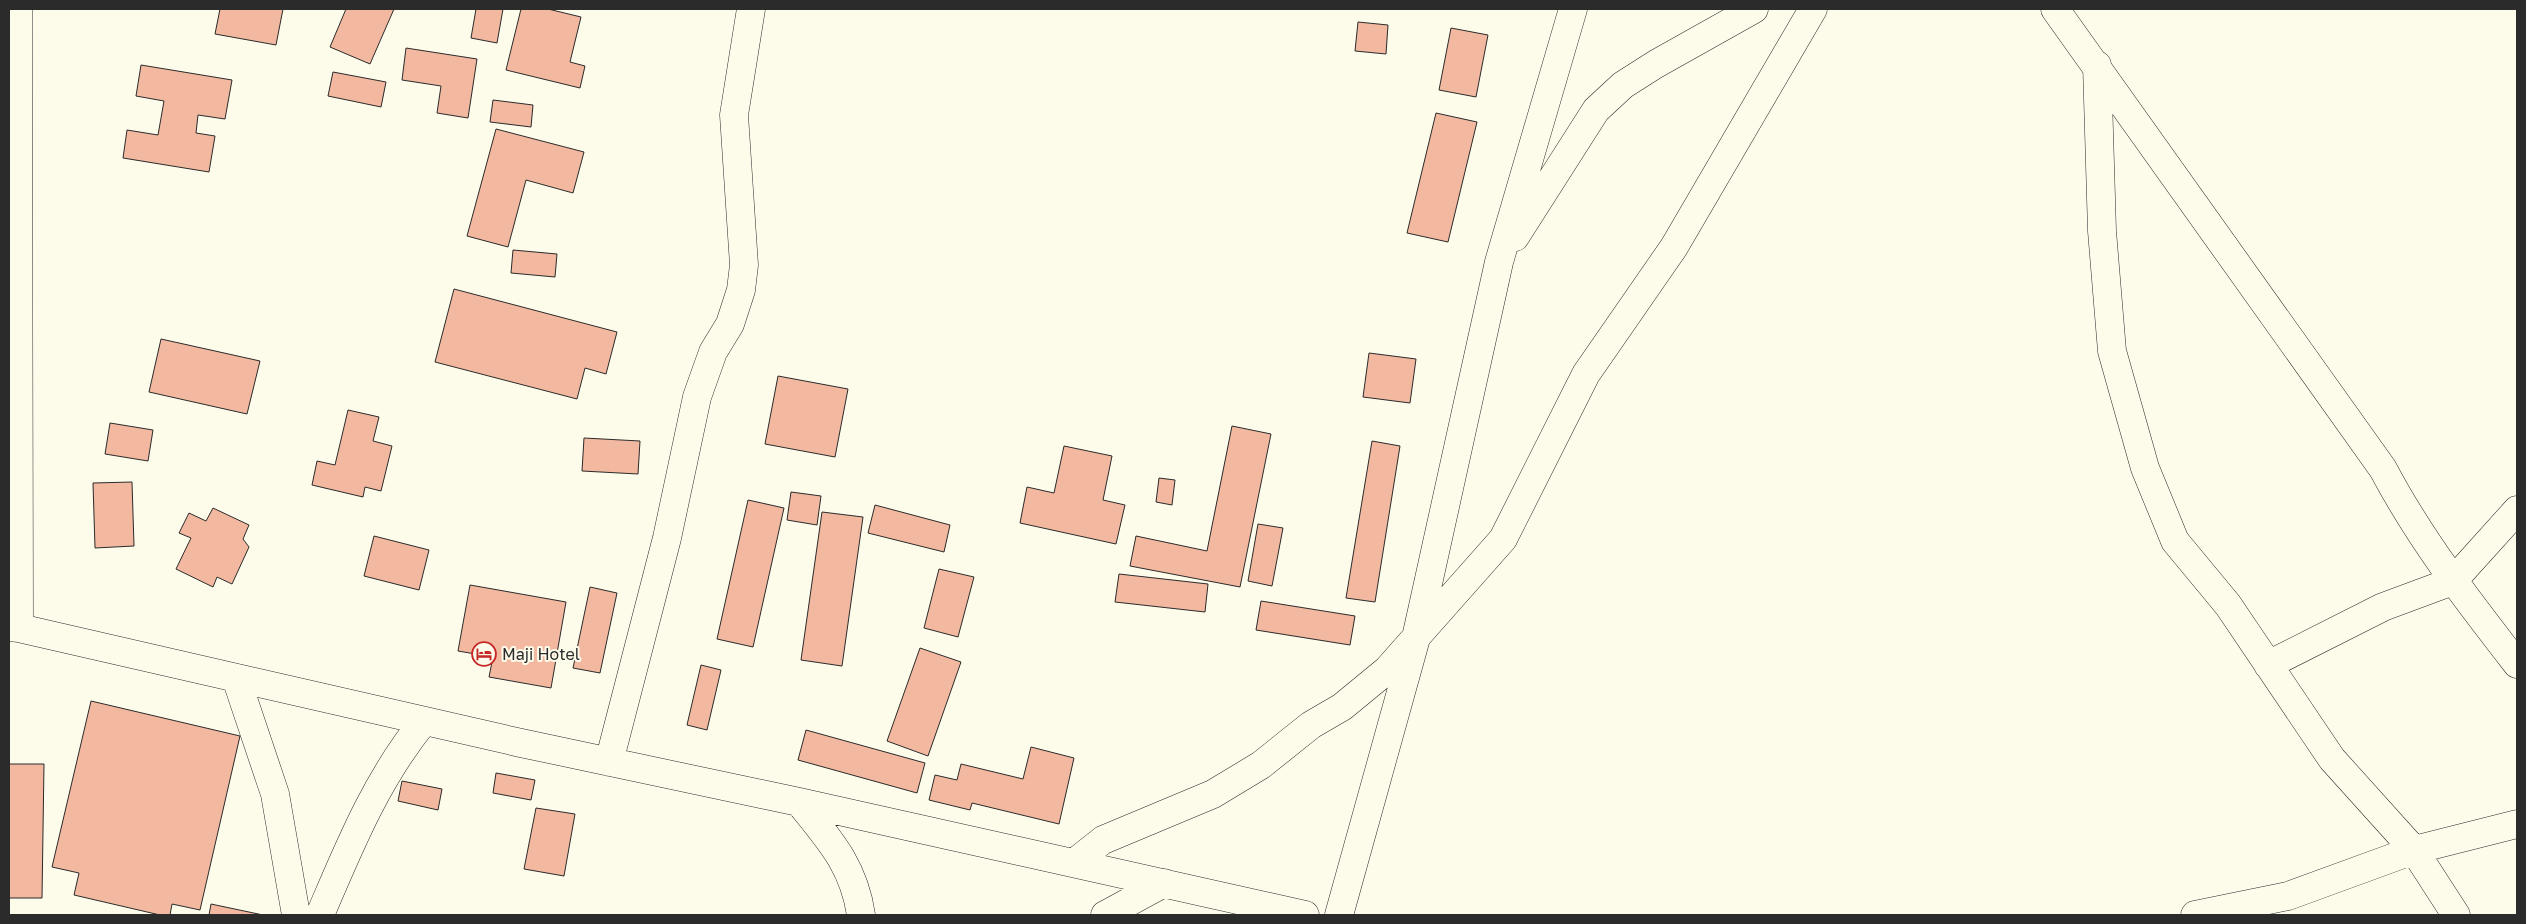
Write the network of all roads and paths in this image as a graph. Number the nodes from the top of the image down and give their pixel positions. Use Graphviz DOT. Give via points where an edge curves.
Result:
graph roads {
  1 [pos="18,9"];
  2 [pos="751,9"];
  3 [pos="1574,9"];
  4 [pos="1754,9"];
  5 [pos="1813,9"];
  6 [pos="2055,9"];
  7 [pos="2097,65"];
  8 [pos="13,191"];
  9 [pos="1499,262"];
  10 [pos="2517,510"];
  11 [pos="2453,581"];
  12 [pos="14,627"];
  13 [pos="1416,638"];
  14 [pos="2517,664"];
  15 [pos="2268,665"];
  16 [pos="236,678"];
  17 [pos="424,721"];
  18 [pos="609,762"];
  19 [pos="800,802"];
  20 [pos="2517,824"];
  21 [pos="2414,850"];
  22 [pos="1074,863"];
  23 [pos="1164,883"];
  24 [pos="296,915"];
  25 [pos="320,915"];
  26 [pos="861,915"];
  27 [pos="1105,915"];
  28 [pos="1305,915"];
  29 [pos="1339,915"];
  30 [pos="2195,915"];
  31 [pos="2456,915"];
  1 -- 8 [label="street"];
  2 -- 18 [label="street" via="734,115 744,265 741,290 730,324 713,352 697,397 667,538"];
  3 -- 9 [label="street"];
  4 -- 9 [label="street" via="1656,64 1624,85 1596,110"];
  5 -- 13 [label="street" via="1674,247 1586,374 1503,539"];
  6 -- 7 [label="street"];
  7 -- 11 [label="street" via="2383,469 2406,513"];
  7 -- 15 [label="street" via="2102,231 2112,351 2145,468 2176,541 2228,605"];
  8 -- 12 [label="street"];
  9 -- 13 [label="street"];
  10 -- 11 [label="street"];
  11 -- 14 [label="street"];
  11 -- 15 [label="street" via="2383,607"];
  12 -- 16 [label="street"];
  13 -- 22 [label="street" via="1387,670 1342,707 1311,725 1261,765 1213,794 1103,840"];
  13 -- 29 [label="street"];
  15 -- 21 [label="street" via="2332,759"];
  16 -- 17 [label="street"];
  16 -- 24 [label="street" via="275,794"];
  17 -- 18 [label="street"];
  17 -- 25 [label="street" via="402,748 366,810"];
  18 -- 19 [label="street"];
  19 -- 22 [label="street"];
  19 -- 26 [label="street" via="842,857 858,895"];
  20 -- 21 [label="street"];
  21 -- 30 [label="street" via="2288,896"];
  21 -- 31 [label="street"];
  22 -- 23 [label="street"];
  23 -- 27 [label="street"];
  23 -- 28 [label="street"];
}
